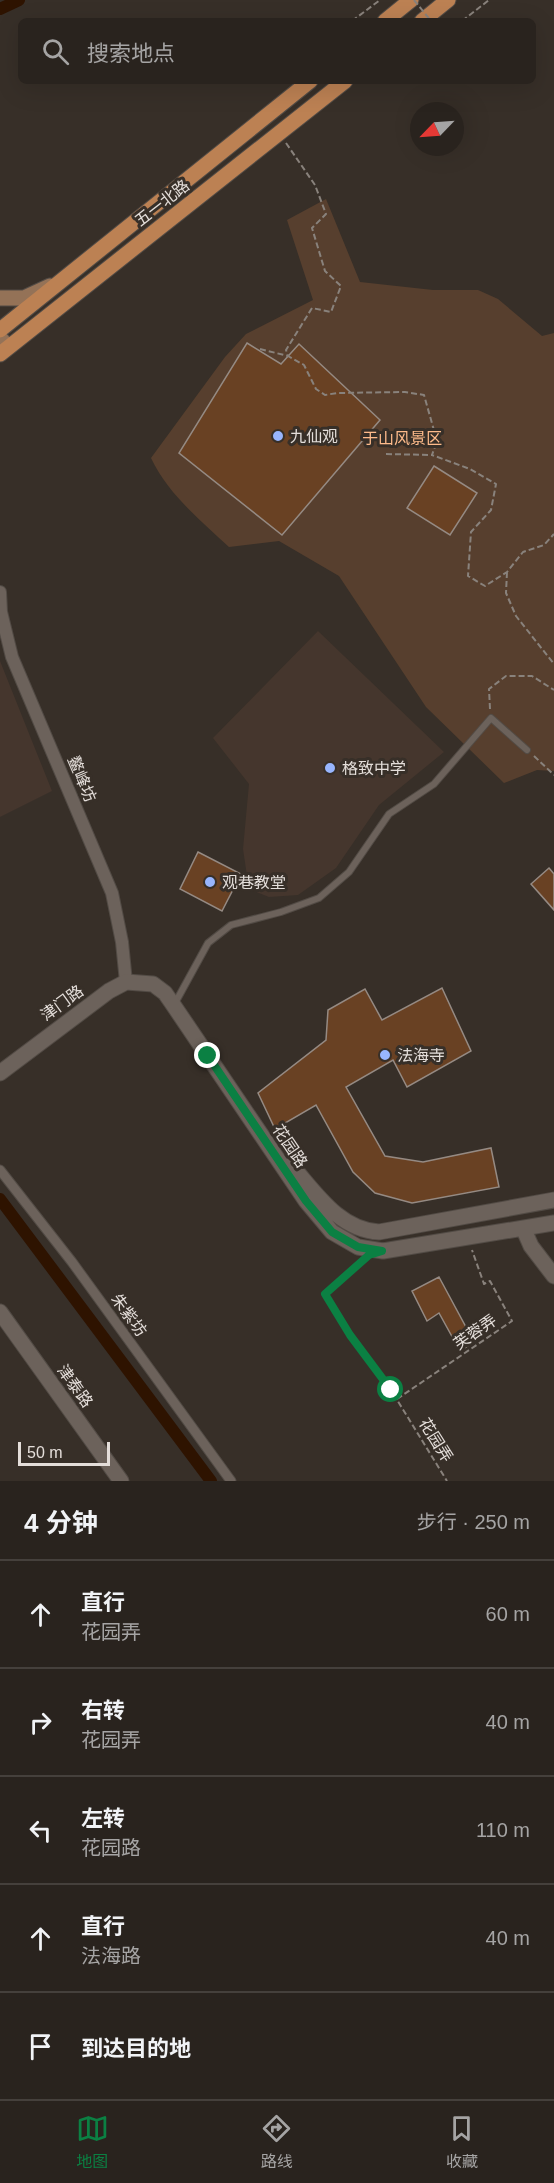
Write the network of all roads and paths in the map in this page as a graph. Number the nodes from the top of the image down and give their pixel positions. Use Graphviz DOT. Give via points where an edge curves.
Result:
graph roads {
  1 [pos="380,0"];
  2 [pos="412,0"];
  3 [pos="448,0"];
  4 [pos="489,0"];
  5 [pos="356,18"];
  6 [pos="389,18"];
  7 [pos="426,18"];
  8 [pos="428,18"];
  9 [pos="466,18"];
  10 [pos="306,84"];
  11 [pos="341,84"];
  12 [pos="278,134"];
  13 [pos="66,278"];
  14 [pos="0,298"];
  15 [pos="0,330"];
  16 [pos="3,346"];
  17 [pos="260,349"];
  18 [pos="288,356"];
  19 [pos="386,454"];
  20 [pos="432,455"];
  21 [pos="554,534"];
  22 [pos="507,572"];
  23 [pos="0,592"];
  24 [pos="554,664"];
  25 [pos="554,690"];
  26 [pos="491,718"];
  27 [pos="527,750"];
  28 [pos="554,775"];
  29 [pos="126,982"];
  30 [pos="174,1006"];
  31 [pos="0,1073"];
  32 [pos="251,1120"];
  33 [pos="0,1170"];
  34 [pos="554,1200"];
  35 [pos="554,1223"];
  36 [pos="524,1230"];
  37 [pos="468,1239"];
  38 [pos="382,1251"];
  39 [pos="554,1276"];
  40 [pos="0,1312"];
  41 [pos="397,1399"];
  42 [pos="121,1481"];
  43 [pos="231,1481"];
  44 [pos="447,1481"];
  1 -- 5 [label="path"];
  2 -- 6 [label="main road"];
  2 -- 8 [label="path, bridge"];
  3 -- 7 [label="main road"];
  4 -- 9 [label="path"];
  10 -- 13 [label="main road, 五一北路"];
  11 -- 12 [label="main road, 五一北路"];
  12 -- 16 [label="main road, 五一北路"];
  12 -- 18 [label="path" via="315,185 326,214 312,228 325,271 341,286 331,312 312,308 286,350"];
  13 -- 14 [label="main road" via="24,298"];
  13 -- 15 [label="main road, 五一北路"];
  17 -- 18 [label="path"];
  18 -- 20 [label="path" via="304,365 316,389 326,395 424,395 437,441"];
  19 -- 20 [label="path"];
  20 -- 22 [label="path" via="496,484 492,510 471,532 468,576 485,586"];
  21 -- 22 [label="path" via="544,545 523,552"];
  22 -- 24 [label="path" via="506,593 516,616"];
  23 -- 29 [label="street, 鳌峰坊" via="12,657 112,894"];
  25 -- 26 [label="path" via="532,676 506,676 489,689"];
  26 -- 27 [label="lane"];
  26 -- 30 [label="lane" via="434,784 389,814 349,872 319,898 231,925 208,943"];
  27 -- 28 [label="path"];
  29 -- 30 [label="street" via="153,984"];
  29 -- 31 [label="street, 津门路" via="75,1015"];
  30 -- 32 [label="street"];
  32 -- 34 [label="street, 花园路" via="332,1211 368,1232"];
  32 -- 38 [label="street, 花园路" via="332,1232 358,1247"];
  33 -- 43 [label="street, 朱紫坊"];
  35 -- 36 [label="street, 花园路"];
  36 -- 37 [label="street, 花园路"];
  36 -- 39 [label="street"];
  37 -- 38 [label="street, 花园路"];
  37 -- 41 [label="path, 芙蓉弄" via="484,1284 490,1281 512,1321"];
  38 -- 41 [label="path, 花园弄" via="369,1255 325,1294"];
  40 -- 42 [label="street, 津泰路"];
  41 -- 44 [label="path, 花园弄"];
}
